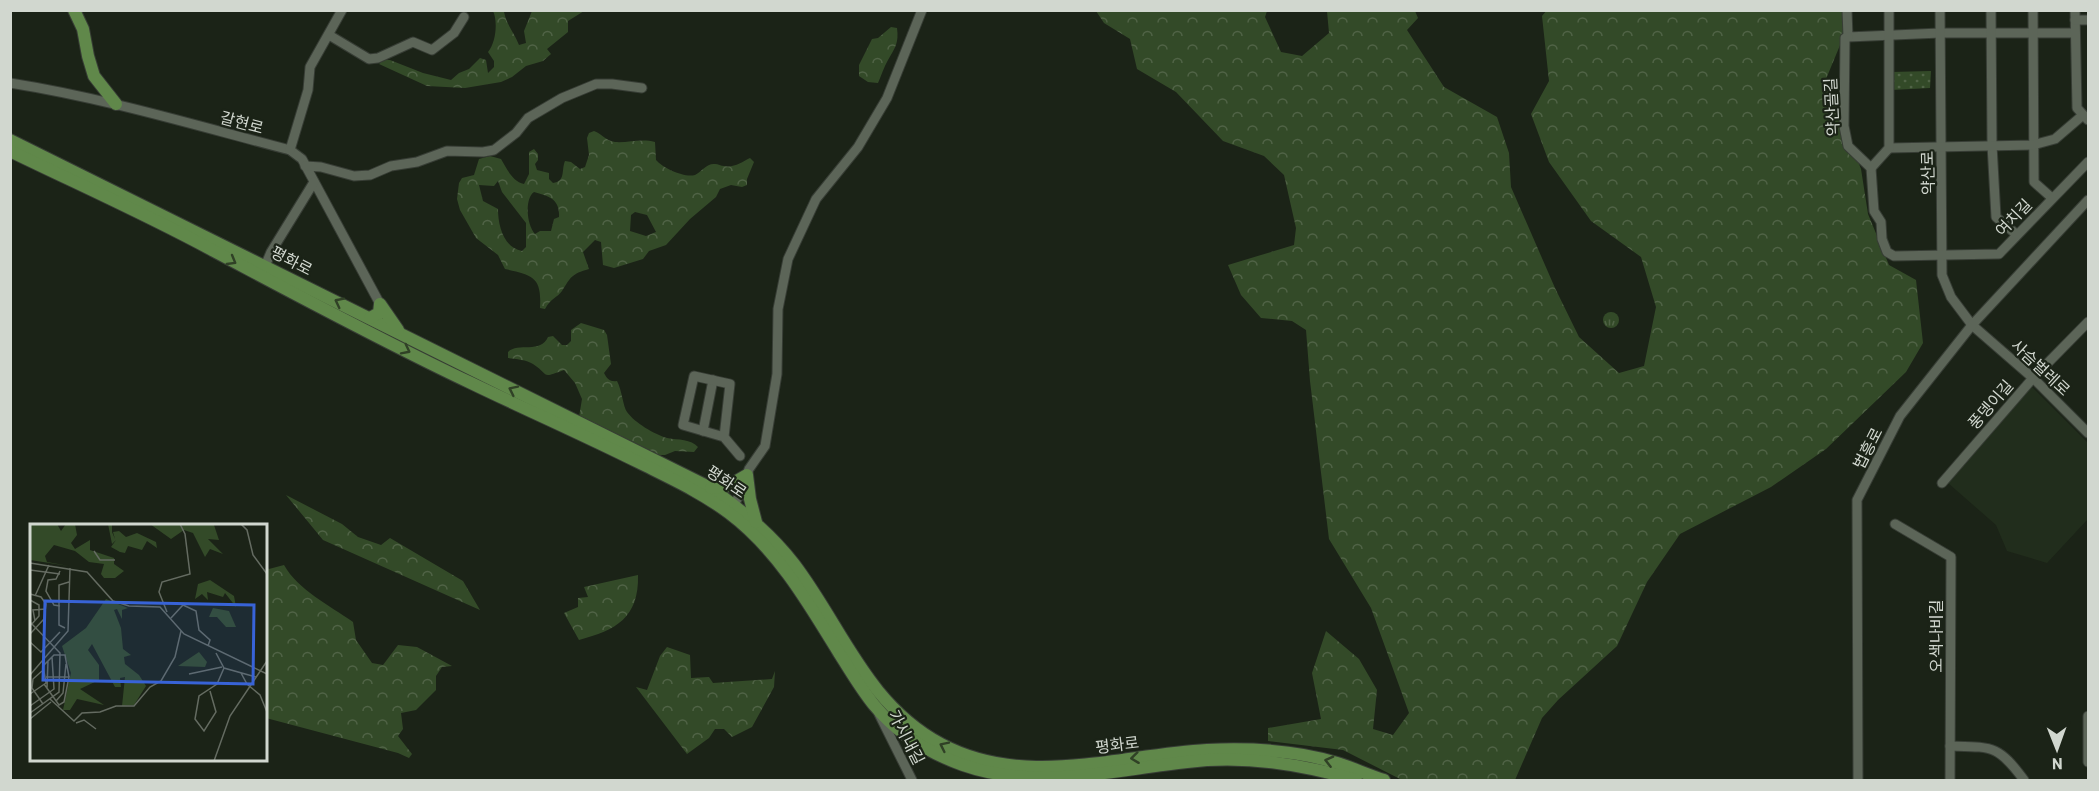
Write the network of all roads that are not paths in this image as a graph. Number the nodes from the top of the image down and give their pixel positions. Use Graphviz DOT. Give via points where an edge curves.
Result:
graph roads {
  1 [pos="74,10"];
  2 [pos="342,10"];
  3 [pos="922,10"];
  4 [pos="1847,10"];
  5 [pos="1889,10"];
  6 [pos="1940,10"];
  7 [pos="1991,10"];
  8 [pos="2033,10"];
  9 [pos="2075,15"];
  10 [pos="464,17"];
  11 [pos="2088,20"];
  12 [pos="1941,33"];
  13 [pos="1991,33"];
  14 [pos="2034,33"];
  15 [pos="2075,33"];
  16 [pos="329,35"];
  17 [pos="1889,35"];
  18 [pos="1848,37"];
  19 [pos="10,83"];
  20 [pos="642,87"];
  21 [pos="116,104"];
  22 [pos="2086,117"];
  23 [pos="10,140"];
  24 [pos="1992,145"];
  25 [pos="2033,145"];
  26 [pos="1888,148"];
  27 [pos="1942,148"];
  28 [pos="290,150"];
  29 [pos="10,152"];
  30 [pos="2088,162"];
  31 [pos="305,166"];
  32 [pos="1871,168"];
  33 [pos="314,182"];
  34 [pos="2052,198"];
  35 [pos="2088,200"];
  36 [pos="2016,234"];
  37 [pos="1943,256"];
  38 [pos="263,271"];
  39 [pos="380,304"];
  40 [pos="370,318"];
  41 [pos="2088,322"];
  42 [pos="1972,325"];
  43 [pos="400,334"];
  44 [pos="2032,378"];
  45 [pos="713,380"];
  46 [pos="703,431"];
  47 [pos="2088,433"];
  48 [pos="724,437"];
  49 [pos="740,456"];
  50 [pos="747,475"];
  51 [pos="1942,483"];
  52 [pos="711,488"];
  53 [pos="731,509"];
  54 [pos="756,523"];
  55 [pos="1895,524"];
  56 [pos="875,706"];
  57 [pos="2088,716"];
  58 [pos="1950,746"];
  59 [pos="2088,762"];
  60 [pos="912,780"];
  61 [pos="1356,780"];
  62 [pos="1384,780"];
  63 [pos="1858,780"];
  64 [pos="1950,780"];
  65 [pos="2024,780"];
  1 -- 21 [label="main road" via="83,29 94,76"];
  2 -- 16 [label="street"];
  3 -- 50 [label="street" via="886,98 858,147 816,199 788,259 778,309 777,374 765,446"];
  4 -- 18 [label="street, 약산골길"];
  5 -- 17 [label="street"];
  6 -- 12 [label="street, 약산로"];
  7 -- 13 [label="street"];
  8 -- 14 [label="street"];
  9 -- 11 [label="street"];
  9 -- 15 [label="street"];
  10 -- 16 [label="street" via="454,33 432,50 412,42 378,58 369,59"];
  12 -- 13 [label="street"];
  12 -- 17 [label="street"];
  12 -- 27 [label="street, 약산로"];
  13 -- 14 [label="street"];
  13 -- 24 [label="street"];
  14 -- 15 [label="street"];
  14 -- 25 [label="street"];
  15 -- 22 [label="street" via="2077,108"];
  16 -- 28 [label="street" via="310,67 308,90"];
  17 -- 18 [label="street"];
  17 -- 26 [label="street"];
  18 -- 32 [label="street, 약산골길" via="1844,126 1848,146"];
  19 -- 21 [label="street, 갈현로"];
  20 -- 31 [label="street" via="596,84 562,98 528,118 495,150 447,151 370,175 354,176"];
  21 -- 28 [label="street, 갈현로"];
  22 -- 25 [label="street" via="2055,139"];
  23 -- 38 [label="main road, 평화로"];
  24 -- 25 [label="street"];
  24 -- 27 [label="street"];
  24 -- 36 [label="street" via="1996,217"];
  25 -- 34 [label="street" via="2034,183"];
  26 -- 27 [label="street"];
  26 -- 32 [label="street"];
  27 -- 37 [label="street, 약산로"];
  28 -- 31 [label="street"];
  29 -- 38 [label="main road, 평화로, one-way"];
  30 -- 34 [label="street, 여치길"];
  31 -- 33 [label="street"];
  32 -- 37 [label="street" via="1874,211 1881,222 1887,252 1894,256"];
  33 -- 38 [label="street"];
  33 -- 39 [label="street"];
  34 -- 36 [label="street, 여치길"];
  35 -- 42 [label="street, 법흥로"];
  36 -- 37 [label="street, 여치길" via="1999,254"];
  37 -- 42 [label="street, 약산로" via="1942,275 1951,297"];
  40 -- 38 [label="main road, 평화로, one-way"];
  38 -- 53 [label="main road, 평화로, one-way" via="468,382"];
  39 -- 40 [label="main road" via="379,313"];
  39 -- 43 [label="main road"];
  40 -- 43 [label="main road, 평화로"];
  41 -- 44 [label="street, 풍뎅이길"];
  42 -- 44 [label="street, 사슴벌레로"];
  42 -- 63 [label="street, 법흥로" via="1900,416 1857,500"];
  52 -- 43 [label="main road, 평화로, one-way"];
  44 -- 47 [label="street, 사슴벌레로"];
  44 -- 51 [label="street, 풍뎅이길"];
  45 -- 46 [label="street"];
  45 -- 46 [label="street" via="694,376 682,425"];
  45 -- 48 [label="street" via="730,384"];
  46 -- 48 [label="street"];
  48 -- 49 [label="street"];
  50 -- 52 [label="main road" via="728,486"];
  50 -- 53 [label="street"];
  50 -- 54 [label="main road"];
  52 -- 53 [label="main road, 평화로"];
  53 -- 54 [label="main road, 평화로"];
  53 -- 56 [label="main road, 평화로" via="795,582"];
  62 -- 54 [label="main road, 평화로, one-way" via="1326,760 1262,750 1196,751 1058,768 1009,766 970,757 927,736 884,698 850,653 794,563"];
  55 -- 58 [label="street, 오색나비길" via="1951,557"];
  56 -- 60 [label="street, 가시내길"];
  56 -- 61 [label="main road, 평화로" via="917,743 941,756 1014,777 1067,778 1187,762 1234,760 1294,764"];
  57 -- 59 [label="street"];
  58 -- 64 [label="street, 오색나비길"];
  58 -- 65 [label="street" via="1987,747 2007,758"];
}
